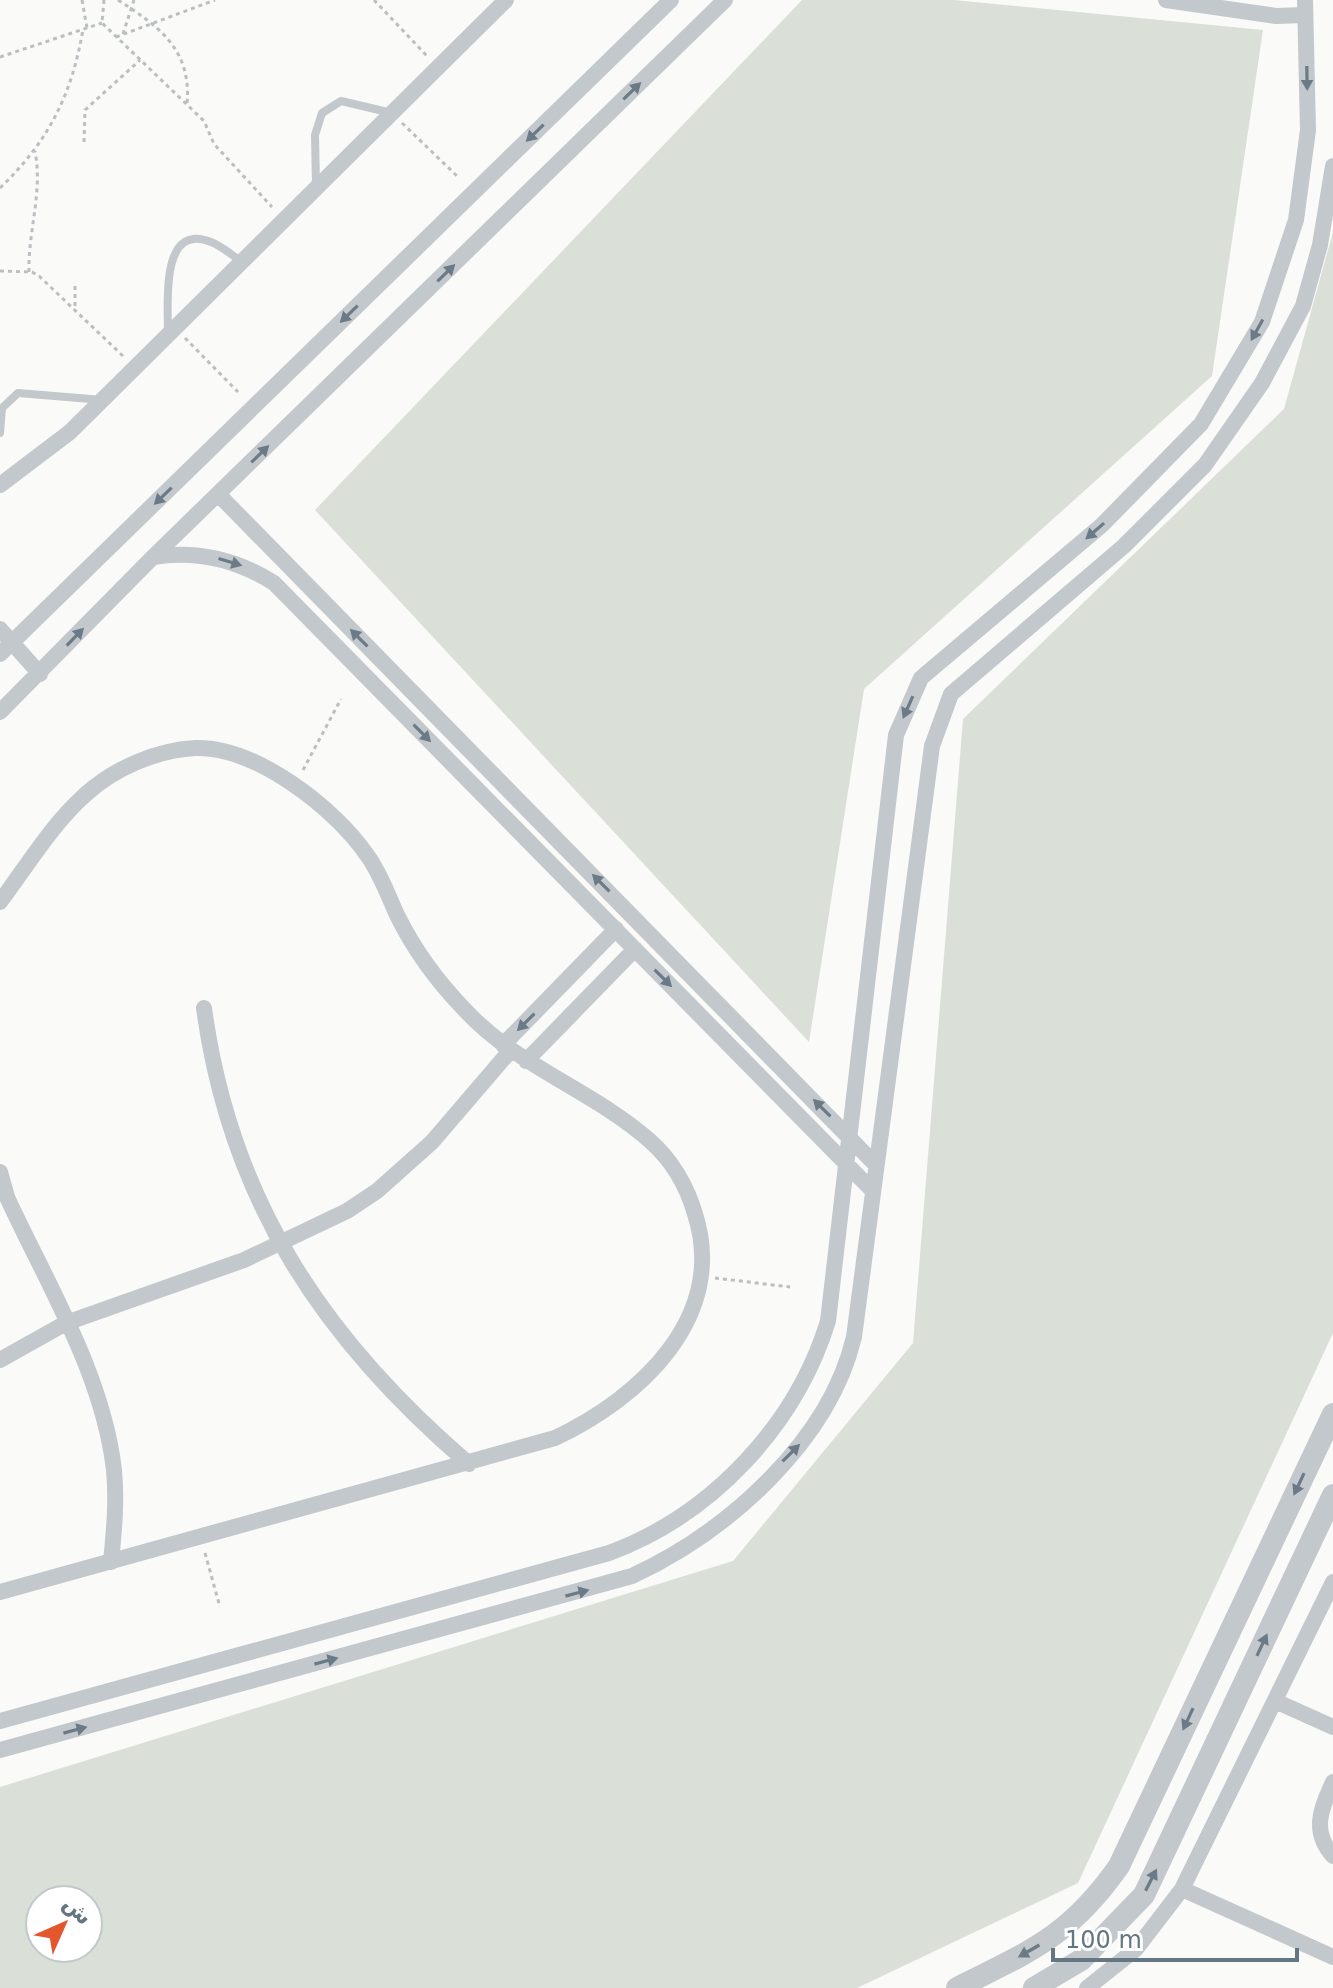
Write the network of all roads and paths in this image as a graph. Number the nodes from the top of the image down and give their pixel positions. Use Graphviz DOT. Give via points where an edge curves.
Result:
graph roads {
  1 [pos="82,0"];
  2 [pos="104,0"];
  3 [pos="118,0"];
  4 [pos="134,0"];
  5 [pos="215,0"];
  6 [pos="374,0"];
  7 [pos="506,0"];
  8 [pos="671,0"];
  9 [pos="725,0"];
  10 [pos="1166,0"];
  11 [pos="131,8"];
  12 [pos="1305,8"];
  13 [pos="102,23"];
  14 [pos="153,24"];
  15 [pos="85,28"];
  16 [pos="123,34"];
  17 [pos="116,37"];
  18 [pos="0,57"];
  19 [pos="140,60"];
  20 [pos="438,67"];
  21 [pos="187,105"];
  22 [pos="392,113"];
  23 [pos="84,142"];
  24 [pos="35,151"];
  25 [pos="1333,166"];
  26 [pos="457,176"];
  27 [pos="0,188"];
  28 [pos="316,189"];
  29 [pos="286,222"];
  30 [pos="242,262"];
  31 [pos="0,271"];
  32 [pos="29,272"];
  33 [pos="75,286"];
  34 [pos="75,310"];
  35 [pos="172,332"];
  36 [pos="136,368"];
  37 [pos="238,392"];
  38 [pos="104,400"];
  39 [pos="0,433"];
  40 [pos="0,485"];
  41 [pos="219,495"];
  42 [pos="153,557"];
  43 [pos="0,629"];
  44 [pos="13,642"];
  45 [pos="0,654"];
  46 [pos="40,674"];
  47 [pos="341,699"];
  48 [pos="2,706"];
  49 [pos="295,784"];
  50 [pos="0,902"];
  51 [pos="616,929"];
  52 [pos="635,949"];
  53 [pos="204,1008"];
  54 [pos="506,1048"];
  55 [pos="526,1061"];
  56 [pos="849,1136"];
  57 [pos="847,1164"];
  58 [pos="876,1165"];
  59 [pos="0,1172"];
  60 [pos="872,1190"];
  61 [pos="281,1245"];
  62 [pos="702,1277"];
  63 [pos="790,1287"];
  64 [pos="66,1323"];
  65 [pos="0,1360"];
  66 [pos="1333,1414"];
  67 [pos="469,1464"];
  68 [pos="1333,1495"];
  69 [pos="201,1537"];
  70 [pos="111,1562"];
  71 [pos="1333,1582"];
  72 [pos="0,1592"];
  73 [pos="220,1607"];
  74 [pos="1275,1701"];
  75 [pos="0,1721"];
  76 [pos="1333,1727"];
  77 [pos="0,1750"];
  78 [pos="1333,1782"];
  79 [pos="1333,1856"];
  80 [pos="1182,1889"];
  81 [pos="1333,1957"];
  82 [pos="1093,1986"];
  83 [pos="957,1988"];
  84 [pos="1034,1988"];
  1 -- 15 [label="path"];
  2 -- 13 [label="path"];
  3 -- 11 [label="path"];
  4 -- 11 [label="path"];
  5 -- 14 [label="path"];
  6 -- 20 [label="path"];
  7 -- 20 [label="street"];
  8 -- 44 [label="street, one-way"];
  41 -- 9 [label="street, one-way"];
  10 -- 12 [label="street" via="1276,16"];
  11 -- 14 [label="path"];
  11 -- 16 [label="path"];
  12 -- 56 [label="street, one-way" via="1308,130 1296,220 1262,322 1201,424 1102,525 921,678 896,735"];
  13 -- 15 [label="path"];
  13 -- 17 [label="path"];
  14 -- 16 [label="path"];
  14 -- 21 [label="path" via="179,50 189,86"];
  15 -- 18 [label="path"];
  15 -- 24 [label="path" via="65,101"];
  16 -- 17 [label="path"];
  17 -- 19 [label="path"];
  19 -- 21 [label="path"];
  19 -- 23 [label="path" via="85,110"];
  20 -- 22 [label="street"];
  21 -- 29 [label="path" via="204,121 214,144"];
  22 -- 26 [label="path"];
  22 -- 28 [label="street"];
  22 -- 28 [label="lane" via="341,101 322,113 315,135"];
  24 -- 27 [label="path"];
  24 -- 32 [label="path" via="40,191"];
  25 -- 58 [label="street" via="1303,306 1262,383 1205,465 1124,546 951,694 932,746"];
  28 -- 29 [label="street"];
  29 -- 30 [label="street"];
  30 -- 35 [label="street"];
  30 -- 35 [label="lane" via="209,241 182,245 169,270"];
  31 -- 32 [label="path"];
  32 -- 34 [label="path"];
  33 -- 34 [label="path"];
  34 -- 36 [label="path"];
  35 -- 36 [label="street"];
  35 -- 37 [label="path"];
  36 -- 38 [label="street"];
  38 -- 39 [label="lane" via="18,393 2,408"];
  38 -- 40 [label="street"];
  41 -- 42 [label="street"];
  56 -- 41 [label="street, one-way"];
  46 -- 42 [label="street, one-way"];
  42 -- 51 [label="street, one-way" via="214,557 274,583"];
  43 -- 44 [label="street"];
  44 -- 45 [label="street"];
  44 -- 46 [label="street"];
  46 -- 48 [label="street"];
  47 -- 49 [label="path"];
  49 -- 50 [label="street" via="241,759 198,748 140,761 101,783 67,812"];
  49 -- 54 [label="street" via="346,828 367,855 435,976"];
  51 -- 52 [label="street"];
  51 -- 54 [label="street, one-way"];
  52 -- 55 [label="street"];
  52 -- 57 [label="street, one-way"];
  53 -- 61 [label="street" via="229,1130"];
  54 -- 55 [label="street"];
  54 -- 61 [label="street" via="405,1168 347,1211"];
  55 -- 62 [label="street" via="630,1126 666,1158 686,1189 698,1224"];
  56 -- 57 [label="street"];
  56 -- 58 [label="street"];
  57 -- 60 [label="street"];
  57 -- 75 [label="street" via="828,1321 813,1366 776,1427 678,1519 609,1553"];
  58 -- 60 [label="street"];
  59 -- 64 [label="street"];
  77 -- 60 [label="street, one-way" via="610,1584 675,1554 720,1522 797,1448 834,1396 854,1337"];
  61 -- 64 [label="street"];
  61 -- 67 [label="street" via="364,1363"];
  62 -- 63 [label="path"];
  62 -- 67 [label="street" via="675,1342 624,1398 555,1438"];
  64 -- 65 [label="street"];
  64 -- 70 [label="street" via="106,1425 116,1516"];
  66 -- 83 [label="street, one-way" via="1119,1866 1094,1902 1064,1931"];
  67 -- 69 [label="street"];
  84 -- 68 [label="street, one-way" via="1081,1960 1144,1895"];
  69 -- 70 [label="street"];
  69 -- 73 [label="path"];
  70 -- 72 [label="street"];
  71 -- 74 [label="street"];
  74 -- 76 [label="street"];
  74 -- 80 [label="street"];
  78 -- 79 [label="street" via="1318,1821"];
  80 -- 81 [label="street"];
  80 -- 82 [label="street" via="1152,1931"];
}
